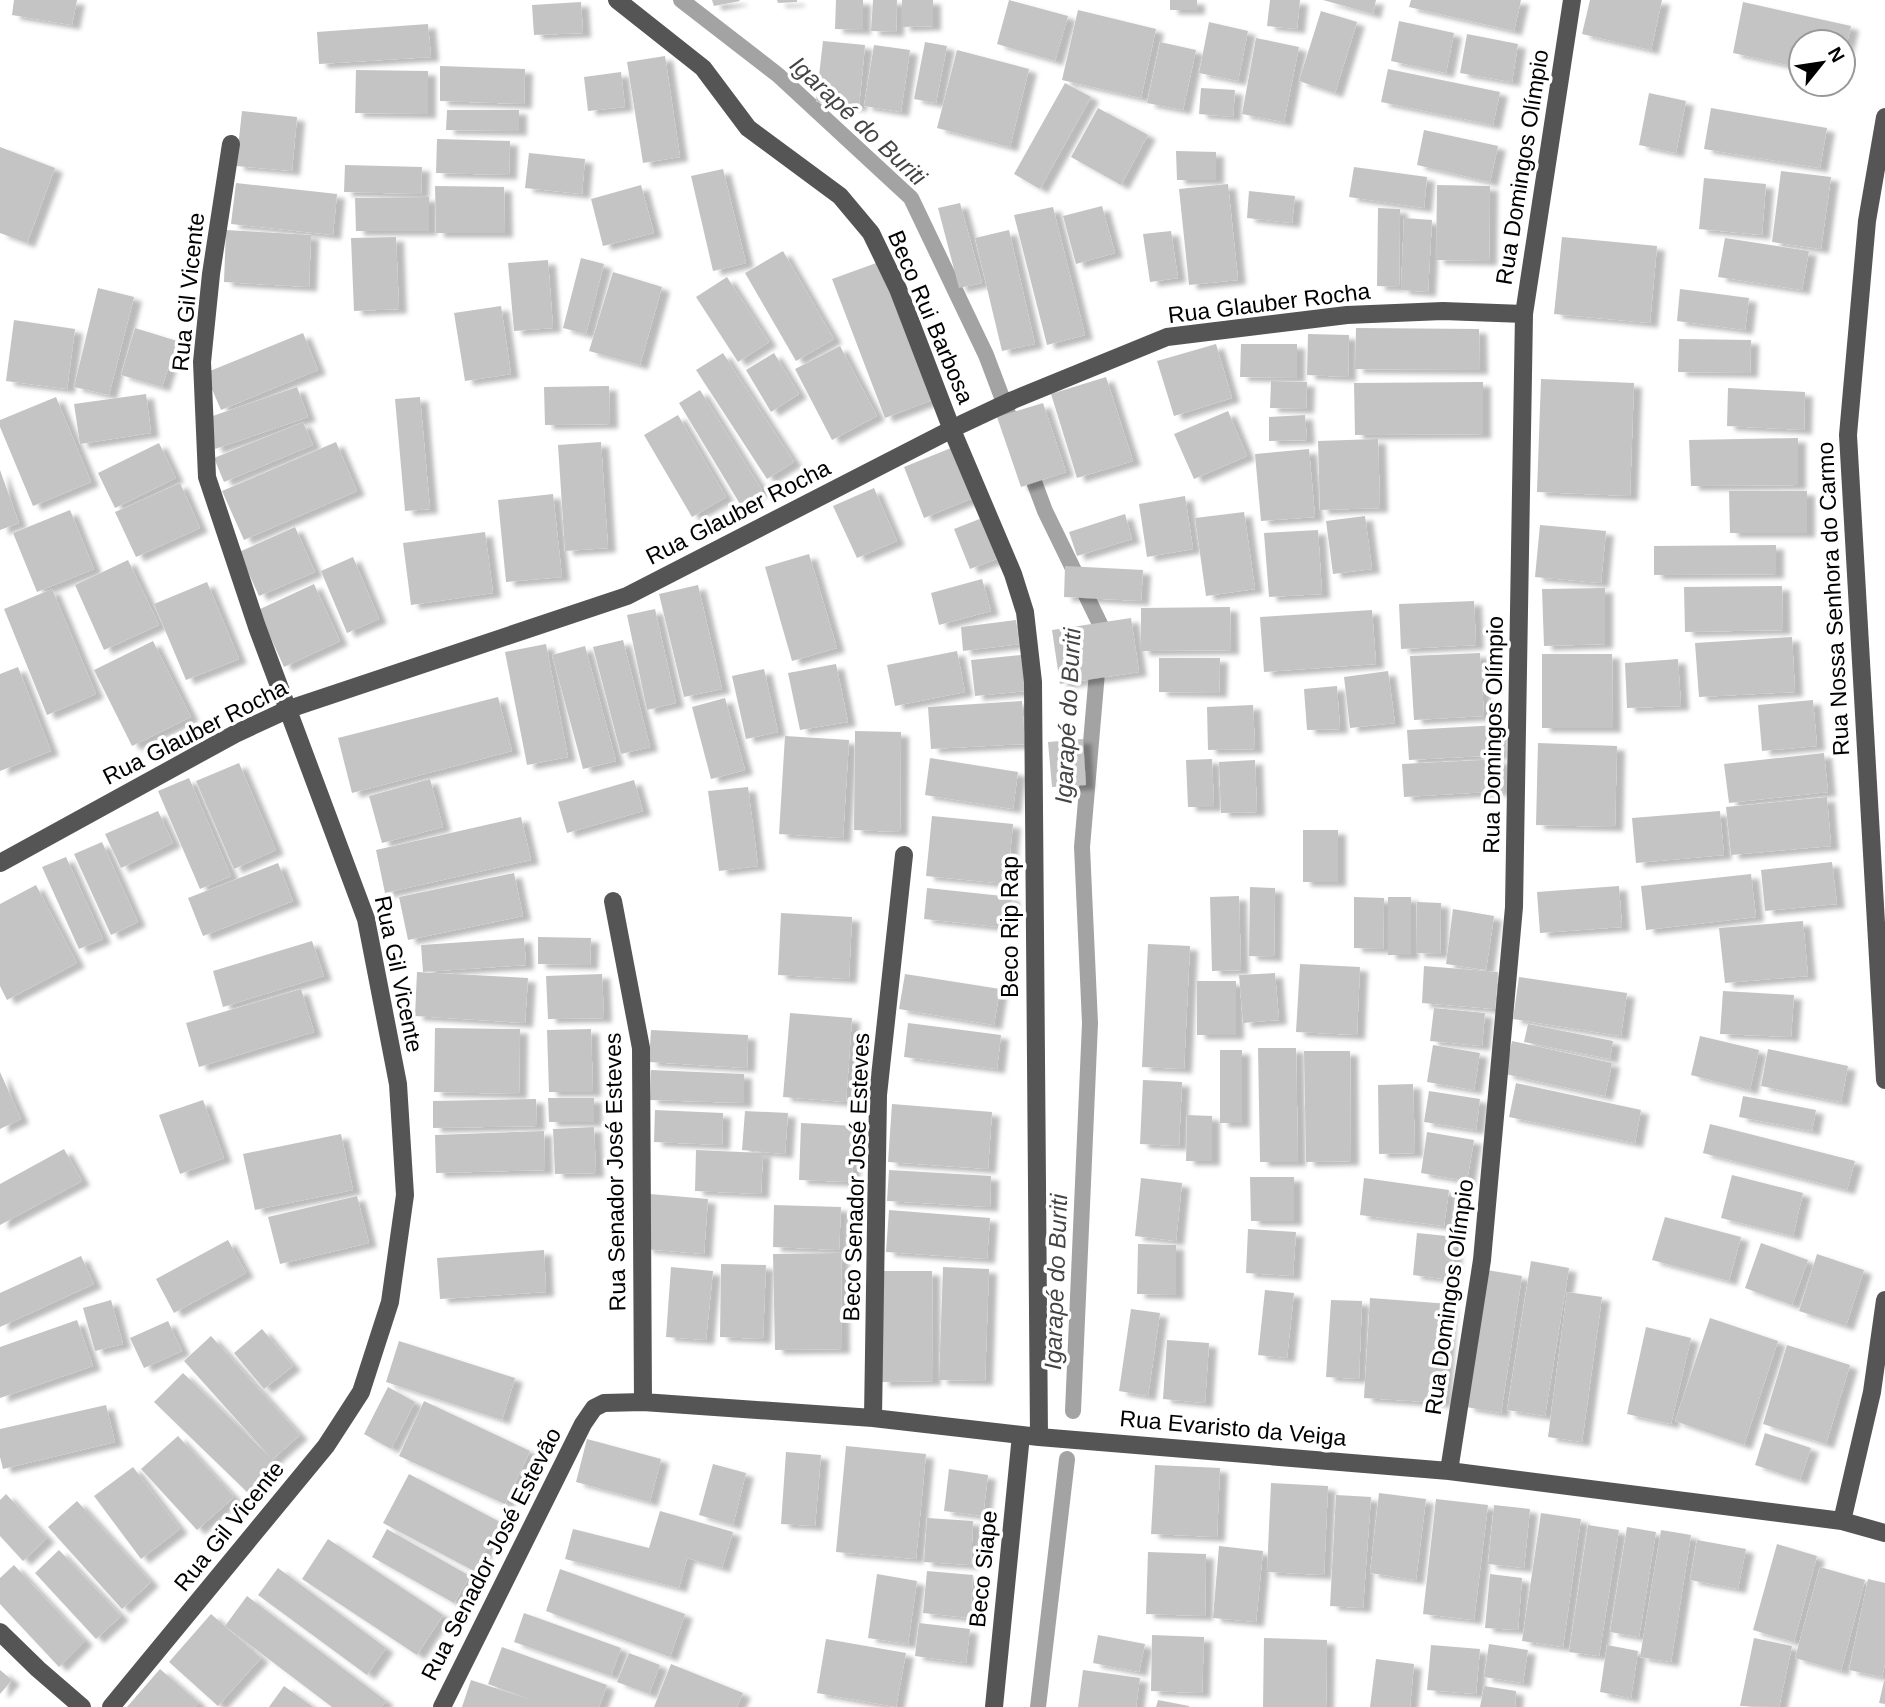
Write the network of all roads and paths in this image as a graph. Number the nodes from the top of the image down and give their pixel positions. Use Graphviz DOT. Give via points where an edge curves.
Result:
graph roads {
  1 [pos="617,0"];
  2 [pos="1572,0"];
  3 [pos="1885,117"];
  4 [pos="231,144"];
  5 [pos="1524,314"];
  6 [pos="957,427"];
  7 [pos="289,709"];
  8 [pos="904,855"];
  9 [pos="0,863"];
  10 [pos="613,901"];
  11 [pos="1885,1080"];
  12 [pos="1885,1300"];
  13 [pos="643,1402"];
  14 [pos="873,1419"];
  15 [pos="583,1424"];
  16 [pos="1030,1436"];
  17 [pos="1449,1471"];
  18 [pos="1842,1521"];
  19 [pos="1885,1533"];
  20 [pos="0,1632"];
  21 [pos="82,1707"];
  22 [pos="111,1707"];
  23 [pos="442,1707"];
  24 [pos="994,1707"];
  1 -- 6 [label="street, Beco Rui Barbosa" via="704,68 748,128 840,196 871,233"];
  2 -- 5 [label="street, Rua Domingos Olímpio"];
  3 -- 11 [label="street, Rua Nossa Senhora do Carmo" via="1867,221 1848,436"];
  4 -- 7 [label="street, Rua Gil Vicente" via="202,362 207,477 240,581"];
  5 -- 6 [label="street, Rua Glauber Rocha" via="1347,315 1167,337"];
  5 -- 17 [label="street, Rua Domingos Olímpio" via="1514,907 1482,1260"];
  6 -- 7 [label="street, Rua Glauber Rocha" via="627,596"];
  6 -- 16 [label="street, Beco Rip Rap" via="1025,612 1033,682"];
  7 -- 9 [label="street, Rua Glauber Rocha"];
  7 -- 22 [label="street, Rua Gil Vicente" via="366,919 397,1084 405,1195 390,1302 361,1392 326,1446"];
  8 -- 14 [label="street, Beco Senador José Esteves" via="878,1094"];
  10 -- 13 [label="street, Rua Senador José Esteves" via="641,1048"];
  12 -- 18 [label="street" via="1872,1392"];
  13 -- 14 [label="street, Rua Evaristo da Veiga"];
  13 -- 15 [label="street, Rua Evaristo da Veiga" via="604,1403 594,1408"];
  14 -- 16 [label="street, Rua Evaristo da Veiga"];
  15 -- 23 [label="street, Rua Senador José Estevão"];
  16 -- 17 [label="street, Rua Evaristo da Veiga"];
  16 -- 24 [label="street, Beco Siape"];
  17 -- 18 [label="street, Rua Evaristo da Veiga"];
  18 -- 19 [label="street, Rua Evaristo da Veiga"];
  20 -- 21 [label="street"];
}
